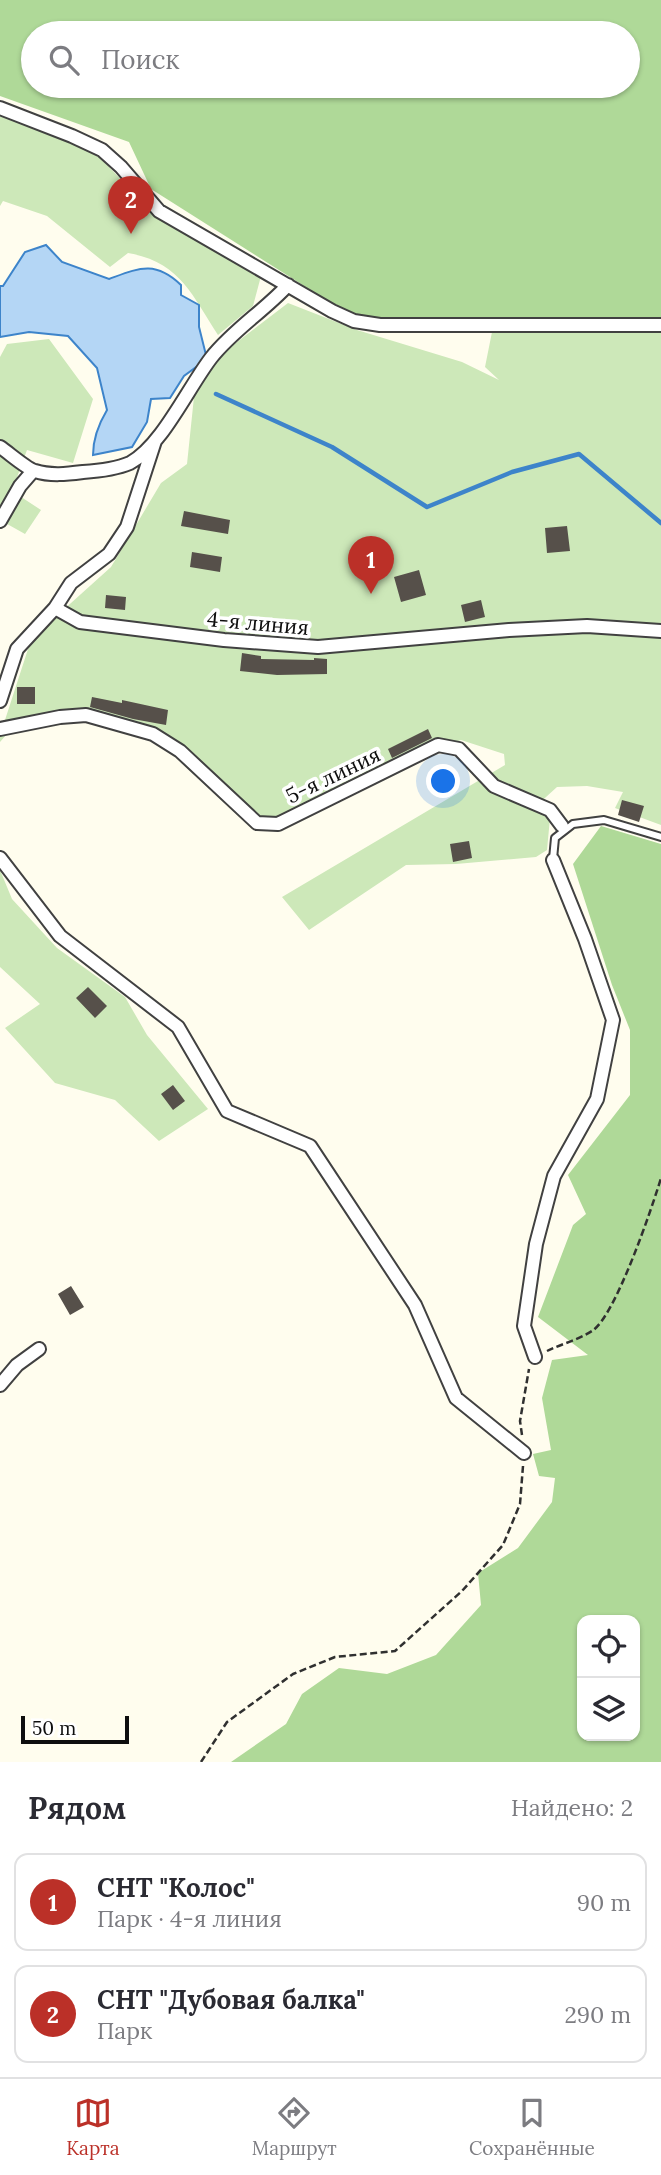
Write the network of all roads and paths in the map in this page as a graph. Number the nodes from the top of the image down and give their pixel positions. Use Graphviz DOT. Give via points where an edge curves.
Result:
graph roads {
  1 [pos="0,108"];
  2 [pos="288,285"];
  3 [pos="661,325"];
  4 [pos="155,441"];
  5 [pos="0,447"];
  6 [pos="33,471"];
  7 [pos="0,521"];
  8 [pos="55,608"];
  9 [pos="661,631"];
  10 [pos="0,701"];
  11 [pos="0,729"];
  12 [pos="562,826"];
  13 [pos="661,837"];
  14 [pos="0,858"];
  15 [pos="552,860"];
  16 [pos="661,1178"];
  17 [pos="39,1349"];
  18 [pos="536,1357"];
  19 [pos="0,1385"];
  20 [pos="524,1453"];
  21 [pos="201,1762"];
  1 -- 2 [label="street" via="102,150 159,211"];
  2 -- 3 [label="street" via="354,321 380,325"];
  2 -- 4 [label="street" via="212,357"];
  4 -- 6 [label="street" via="127,464 60,475"];
  4 -- 8 [label="street" via="127,527 109,554 71,583"];
  5 -- 6 [label="street"];
  6 -- 7 [label="street"];
  8 -- 9 [label="street, 4-я линия" via="80,622 318,648 587,626"];
  8 -- 10 [label="street" via="17,649"];
  11 -- 12 [label="street, 5-я линия" via="86,715 153,734 180,751 257,823 278,824 438,745 450,746 459,749 494,786 550,810"];
  13 -- 15 [label="lane" via="604,820 573,824 555,838"];
  14 -- 20 [label="street" via="60,936 178,1027 227,1111 310,1146 415,1305 456,1398"];
  15 -- 18 [label="street" via="613,1020 597,1099 554,1176 536,1244 524,1326"];
  16 -- 18 [label="path" via="618,1294 594,1330"];
  17 -- 19 [label="street"];
  18 -- 20 [label="path" via="530,1360 520,1421"];
  20 -- 21 [label="path" via="520,1504 503,1545 462,1591 396,1651 335,1657 293,1674 227,1722"];
}
